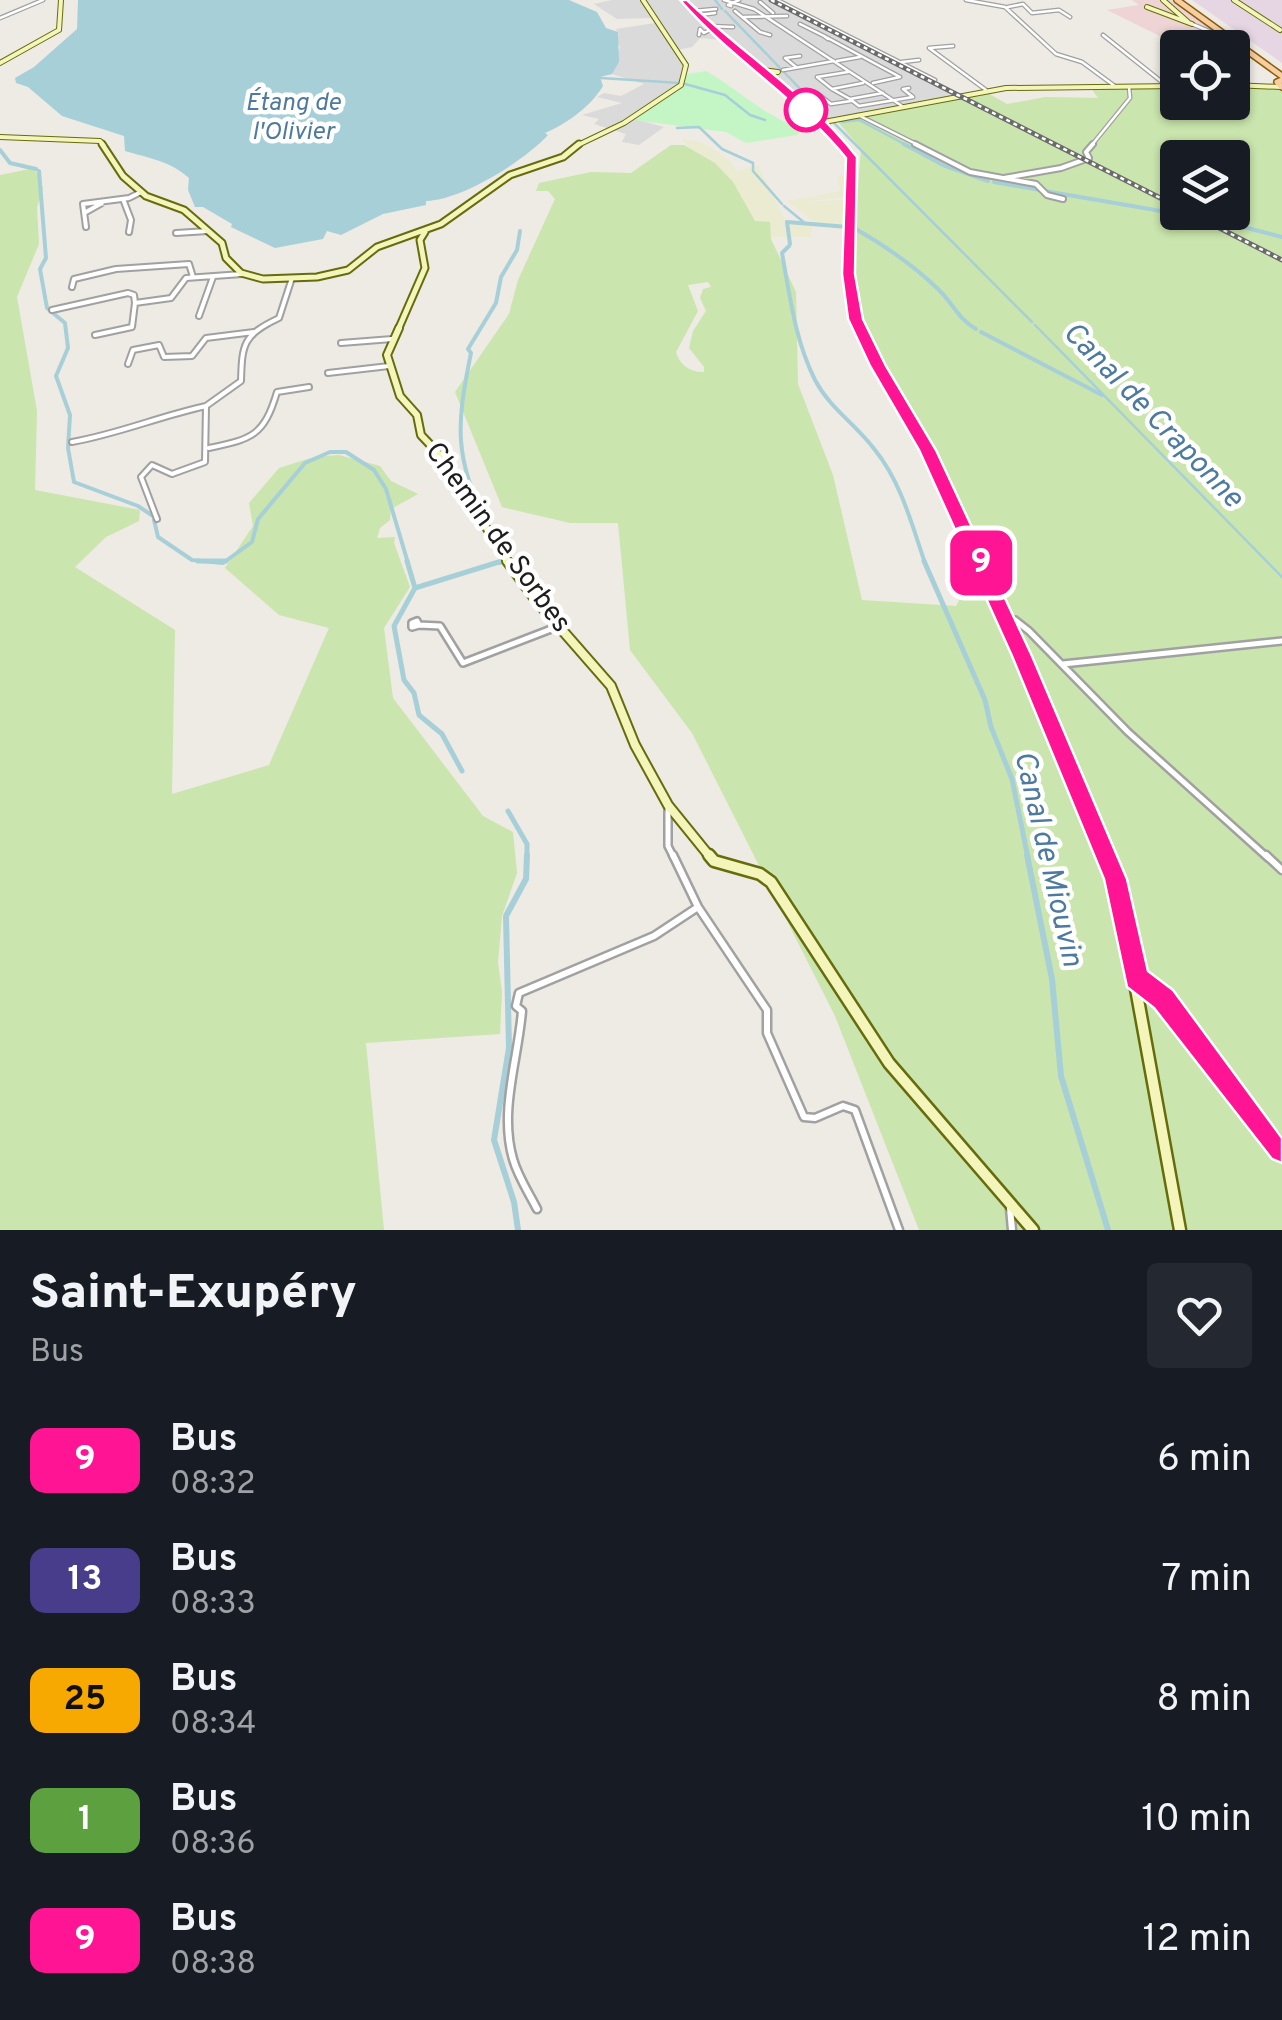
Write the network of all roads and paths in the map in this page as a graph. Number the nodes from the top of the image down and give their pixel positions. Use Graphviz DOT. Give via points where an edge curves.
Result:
graph roads {
  1 [pos="44,0"];
  2 [pos="61,0"];
  3 [pos="643,0"];
  4 [pos="684,0"];
  5 [pos="724,0"];
  6 [pos="776,0"];
  7 [pos="966,0"];
  8 [pos="1177,0"];
  9 [pos="1234,0"];
  10 [pos="760,2"];
  11 [pos="1166,2"];
  12 [pos="735,3"];
  13 [pos="1006,7"];
  14 [pos="716,11"];
  15 [pos="736,11"];
  16 [pos="696,13"];
  17 [pos="763,14"];
  18 [pos="773,14"];
  19 [pos="786,16"];
  20 [pos="1070,16"];
  21 [pos="744,17"];
  22 [pos="0,18"];
  23 [pos="1176,18"];
  24 [pos="1186,19"];
  25 [pos="800,24"];
  26 [pos="1192,24"];
  27 [pos="733,27"];
  28 [pos="1275,27"];
  29 [pos="711,28"];
  30 [pos="1206,30"];
  31 [pos="700,34"];
  32 [pos="1104,36"];
  33 [pos="766,40"];
  34 [pos="952,46"];
  35 [pos="800,56"];
  36 [pos="862,56"];
  37 [pos="844,60"];
  38 [pos="919,60"];
  39 [pos="834,61"];
  40 [pos="0,63"];
  41 [pos="900,63"];
  42 [pos="852,64"];
  43 [pos="796,67"];
  44 [pos="763,70"];
  45 [pos="848,72"];
  46 [pos="776,77"];
  47 [pos="934,80"];
  48 [pos="1160,80"];
  49 [pos="1280,80"];
  50 [pos="788,81"];
  51 [pos="863,84"];
  52 [pos="873,84"];
  53 [pos="1250,85"];
  54 [pos="1160,86"];
  55 [pos="1130,87"];
  56 [pos="908,88"];
  57 [pos="1116,88"];
  58 [pos="832,89"];
  59 [pos="986,90"];
  60 [pos="886,93"];
  61 [pos="818,94"];
  62 [pos="851,100"];
  63 [pos="895,100"];
  64 [pos="902,106"];
  65 [pos="858,115"];
  66 [pos="824,124"];
  67 [pos="0,137"];
  68 [pos="996,180"];
  69 [pos="141,192"];
  70 [pos="123,199"];
  71 [pos="1063,199"];
  72 [pos="86,227"];
  73 [pos="208,231"];
  74 [pos="129,232"];
  75 [pos="425,232"];
  76 [pos="176,233"];
  77 [pos="244,274"];
  78 [pos="214,276"];
  79 [pos="192,278"];
  80 [pos="292,278"];
  81 [pos="72,287"];
  82 [pos="135,303"];
  83 [pos="52,310"];
  84 [pos="199,316"];
  85 [pos="254,332"];
  86 [pos="95,335"];
  87 [pos="392,339"];
  88 [pos="342,343"];
  89 [pos="128,364"];
  90 [pos="392,366"];
  91 [pos="328,373"];
  92 [pos="309,387"];
  93 [pos="206,406"];
  94 [pos="72,442"];
  95 [pos="209,448"];
  96 [pos="157,519"];
  97 [pos="1006,619"];
  98 [pos="419,625"];
  99 [pos="558,626"];
  100 [pos="1282,641"];
  101 [pos="1063,664"];
  102 [pos="668,806"];
  103 [pos="1282,870"];
  104 [pos="698,908"];
  105 [pos="1136,978"];
  106 [pos="1282,1148"];
  107 [pos="1010,1204"];
  108 [pos="537,1209"];
  109 [pos="899,1230"];
  110 [pos="1012,1230"];
  111 [pos="1033,1230"];
  112 [pos="1180,1230"];
  1 -- 22 [label="street"];
  2 -- 40 [label="street" via="58,30"];
  3 -- 75 [label="street" via="686,65 681,85 563,157 510,175"];
  4 -- 16 [label="street"];
  5 -- 12 [label="street"];
  6 -- 41 [label="street"];
  7 -- 13 [label="street"];
  8 -- 49 [label="main road"];
  9 -- 28 [label="street"];
  10 -- 18 [label="street"];
  11 -- 23 [label="street" via="1147,6"];
  11 -- 24 [label="street"];
  12 -- 17 [label="street"];
  13 -- 20 [label="street" via="1022,4 1032,13 1058,10"];
  13 -- 57 [label="street" via="1058,58 1082,62"];
  14 -- 16 [label="street"];
  15 -- 21 [label="street"];
  16 -- 29 [label="street"];
  17 -- 18 [label="street"];
  17 -- 21 [label="street"];
  17 -- 39 [label="street"];
  18 -- 19 [label="street"];
  21 -- 33 [label="street" via="770,35"];
  23 -- 24 [label="street"];
  23 -- 26 [label="street"];
  24 -- 26 [label="street"];
  25 -- 36 [label="street"];
  26 -- 30 [label="street"];
  27 -- 29 [label="street"];
  29 -- 31 [label="street" via="700,28"];
  29 -- 44 [label="street"];
  32 -- 48 [label="street"];
  34 -- 59 [label="street" via="929,48"];
  35 -- 43 [label="street" via="785,58"];
  36 -- 37 [label="street"];
  36 -- 52 [label="street" via="900,77"];
  37 -- 39 [label="street"];
  37 -- 42 [label="street"];
  38 -- 41 [label="street"];
  39 -- 43 [label="street"];
  39 -- 45 [label="street"];
  41 -- 47 [label="street"];
  43 -- 46 [label="street"];
  44 -- 46 [label="street"];
  44 -- 46 [label="street"];
  45 -- 51 [label="street"];
  45 -- 58 [label="street" via="817,77"];
  46 -- 50 [label="street"];
  46 -- 66 [label="street" via="787,95"];
  49 -- 53 [label="street"];
  51 -- 52 [label="street"];
  51 -- 58 [label="street"];
  52 -- 60 [label="street"];
  54 -- 55 [label="street"];
  55 -- 57 [label="street"];
  55 -- 68 [label="street" via="1130,98 1086,152 1089,158"];
  56 -- 63 [label="street" via="903,89 913,96"];
  57 -- 59 [label="street"];
  58 -- 62 [label="street"];
  59 -- 64 [label="street"];
  60 -- 62 [label="street"];
  60 -- 63 [label="street"];
  61 -- 62 [label="street" via="831,104"];
  62 -- 63 [label="street" via="859,106"];
  63 -- 64 [label="street"];
  64 -- 65 [label="street"];
  65 -- 66 [label="street"];
  65 -- 68 [label="street" via="939,159"];
  66 -- 97 [label="street" via="853,161 848,274 856,319 922,439"];
  67 -- 69 [label="street" via="100,141 116,169"];
  68 -- 71 [label="street" via="1036,184"];
  69 -- 70 [label="street"];
  69 -- 73 [label="street" via="178,206"];
  70 -- 72 [label="street" via="86,212"];
  70 -- 74 [label="street"];
  73 -- 76 [label="street"];
  73 -- 77 [label="street"];
  75 -- 80 [label="street" via="377,247 338,274"];
  75 -- 87 [label="street, Chemin de Sorbes" via="425,268"];
  77 -- 78 [label="street"];
  77 -- 80 [label="street"];
  78 -- 79 [label="street"];
  78 -- 84 [label="street"];
  79 -- 81 [label="street" via="189,264 136,267 74,279"];
  79 -- 82 [label="street" via="181,281 174,297"];
  80 -- 85 [label="street" via="280,318"];
  82 -- 83 [label="street" via="128,293"];
  82 -- 86 [label="street" via="132,327"];
  85 -- 89 [label="street" via="206,338 192,356 164,357 152,344 133,350"];
  85 -- 93 [label="street" via="240,358 244,378"];
  87 -- 88 [label="street"];
  87 -- 90 [label="street, Chemin de Sorbes"];
  90 -- 91 [label="street"];
  90 -- 99 [label="street, Chemin de Sorbes" via="421,435"];
  92 -- 95 [label="street" via="280,390 272,419 246,441"];
  93 -- 94 [label="street"];
  93 -- 95 [label="street"];
  95 -- 96 [label="street" via="204,462 188,470 172,474 156,464 142,477"];
  97 -- 101 [label="street" via="1022,625"];
  97 -- 105 [label="street" via="1116,879"];
  98 -- 99 [label="street" via="440,626 461,663"];
  99 -- 102 [label="street, Chemin de Sorbes" via="612,686"];
  100 -- 101 [label="street"];
  101 -- 103 [label="street"];
  102 -- 104 [label="street" via="667,843"];
  102 -- 107 [label="street, Chemin de Sorbes" via="714,862 760,874 775,887 889,1062"];
  104 -- 108 [label="street" via="654,936 519,992 509,1131 512,1158"];
  104 -- 109 [label="street" via="762,1000 766,1033 804,1117 843,1106 858,1114"];
  105 -- 106 [label="street" via="1164,999"];
  105 -- 112 [label="street"];
  107 -- 110 [label="street"];
  107 -- 111 [label="street, Chemin de Sorbes"];
}
